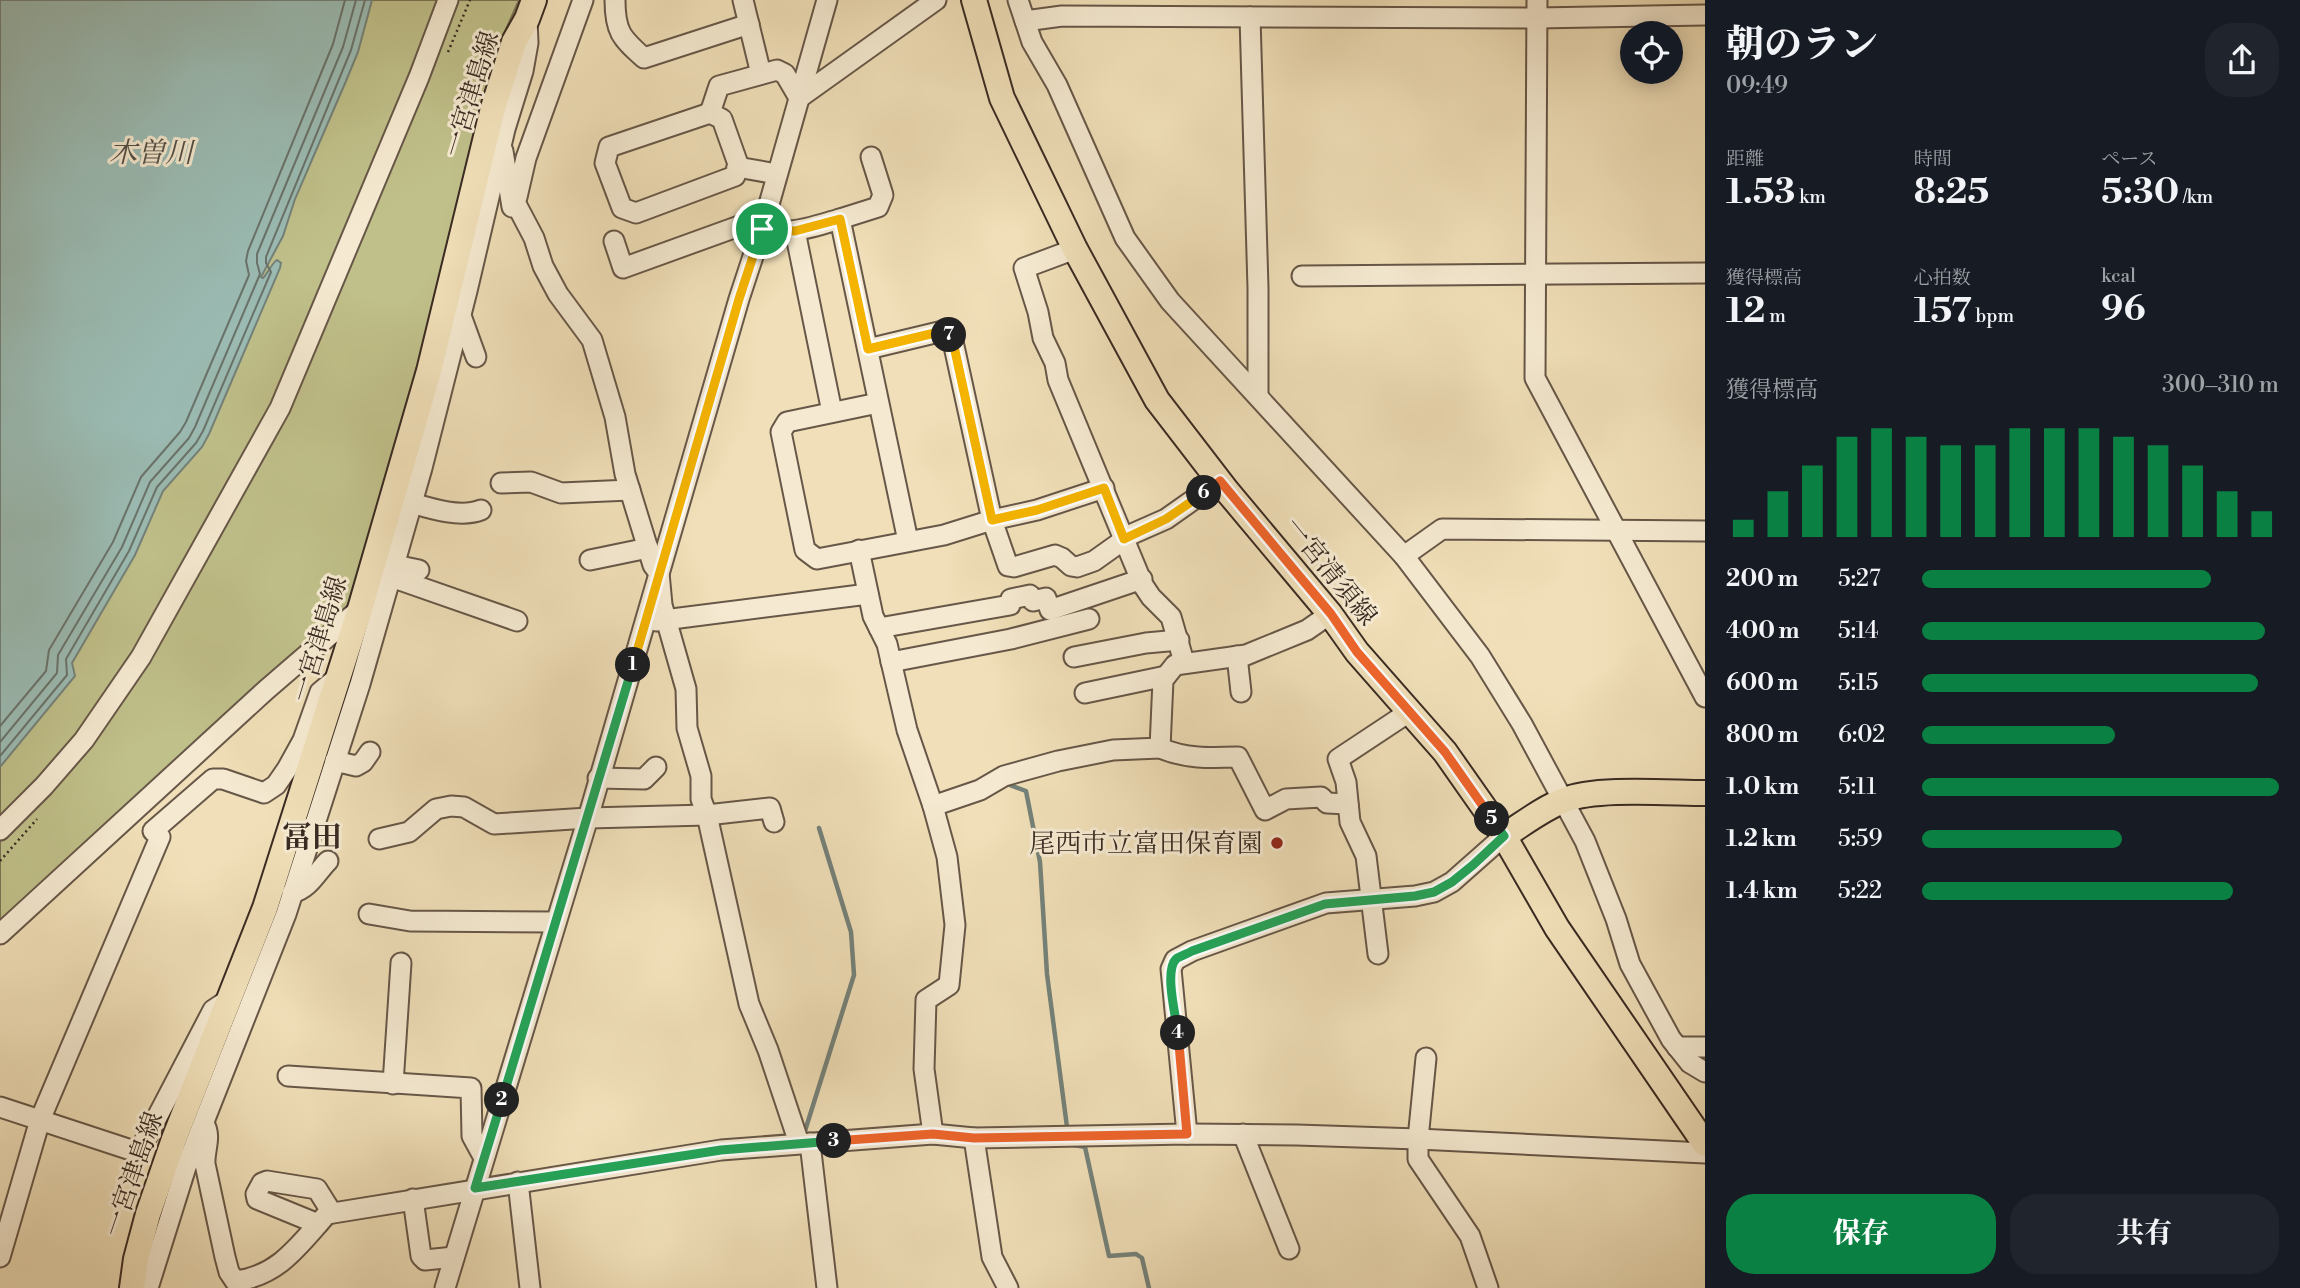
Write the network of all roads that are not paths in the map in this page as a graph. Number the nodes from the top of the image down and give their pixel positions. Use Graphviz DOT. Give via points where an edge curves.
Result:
graph roads {
  1 [pos="448,0"];
  2 [pos="583,0"];
  3 [pos="615,0"];
  4 [pos="743,0"];
  5 [pos="827,0"];
  6 [pos="936,0"];
  7 [pos="974,0"];
  8 [pos="1018,0"];
  9 [pos="1201,8"];
  10 [pos="531,9"];
  11 [pos="1537,9"];
  12 [pos="1705,15"];
  13 [pos="1250,17"];
  14 [pos="1025,21"];
  15 [pos="749,24"];
  16 [pos="761,74"];
  17 [pos="799,98"];
  18 [pos="710,113"];
  19 [pos="501,147"];
  20 [pos="871,157"];
  21 [pos="737,167"];
  22 [pos="778,174"];
  23 [pos="514,202"];
  24 [pos="840,219"];
  25 [pos="762,229"];
  26 [pos="795,231"];
  27 [pos="614,240"];
  28 [pos="1075,249"];
  29 [pos="1705,273"];
  30 [pos="1537,274"];
  31 [pos="1302,276"];
  32 [pos="460,313"];
  33 [pos="868,349"];
  34 [pos="476,357"];
  35 [pos="1258,395"];
  36 [pos="878,403"];
  37 [pos="832,412"];
  38 [pos="1220,481"];
  39 [pos="501,483"];
  40 [pos="1104,488"];
  41 [pos="630,490"];
  42 [pos="412,502"];
  43 [pos="481,510"];
  44 [pos="992,520"];
  45 [pos="1616,530"];
  46 [pos="1705,531"];
  47 [pos="1124,539"];
  48 [pos="908,541"];
  49 [pos="648,548"];
  50 [pos="859,550"];
  51 [pos="1404,556"];
  52 [pos="590,560"];
  53 [pos="419,570"];
  54 [pos="393,571"];
  55 [pos="659,573"];
  56 [pos="1142,579"];
  57 [pos="868,594"];
  58 [pos="360,609"];
  59 [pos="1331,614"];
  60 [pos="1089,619"];
  61 [pos="667,620"];
  62 [pos="517,621"];
  63 [pos="645,622"];
  64 [pos="879,628"];
  65 [pos="1179,640"];
  66 [pos="1237,656"];
  67 [pos="1074,657"];
  68 [pos="891,662"];
  69 [pos="1184,662"];
  70 [pos="1166,676"];
  71 [pos="338,677"];
  72 [pos="1241,692"];
  73 [pos="1085,693"];
  74 [pos="1705,697"];
  75 [pos="1409,712"];
  76 [pos="1160,748"];
  77 [pos="370,752"];
  78 [pos="335,761"];
  79 [pos="656,767"];
  80 [pos="598,778"];
  81 [pos="1705,793"];
  82 [pos="1564,800"];
  83 [pos="1349,804"];
  84 [pos="933,806"];
  85 [pos="707,816"];
  86 [pos="588,818"];
  87 [pos="774,822"];
  88 [pos="0,830"];
  89 [pos="1504,836"];
  90 [pos="379,839"];
  91 [pos="328,861"];
  92 [pos="292,893"];
  93 [pos="1370,899"];
  94 [pos="369,914"];
  95 [pos="554,922"];
  96 [pos="0,934"];
  97 [pos="1378,954"];
  98 [pos="401,964"];
  99 [pos="230,999"];
  100 [pos="1677,1047"];
  101 [pos="1705,1047"];
  102 [pos="1426,1058"];
  103 [pos="1705,1072"];
  104 [pos="288,1076"];
  105 [pos="393,1083"];
  106 [pos="0,1107"];
  107 [pos="40,1120"];
  108 [pos="204,1124"];
  109 [pos="933,1134"];
  110 [pos="1187,1134"];
  111 [pos="1243,1135"];
  112 [pos="974,1138"];
  113 [pos="1418,1139"];
  114 [pos="805,1143"];
  115 [pos="1705,1144"];
  116 [pos="1705,1153"];
  117 [pos="484,1158"];
  118 [pos="518,1182"];
  119 [pos="475,1188"];
  120 [pos="413,1199"];
  121 [pos="325,1219"];
  122 [pos="1289,1250"];
  123 [pos="0,1257"];
  124 [pos="454,1257"];
  125 [pos="265,1281"];
  126 [pos="225,1282"];
  127 [pos="132,1288"];
  128 [pos="148,1288"];
  129 [pos="445,1288"];
  130 [pos="530,1288"];
  131 [pos="827,1288"];
  132 [pos="1008,1288"];
  133 [pos="1488,1288"];
  1 -- 88 [label="street" via="280,408 141,657 84,740"];
  2 -- 23 [label="street"];
  3 -- 15 [label="street" via="615,22 623,39 644,58"];
  4 -- 15 [label="street"];
  5 -- 17 [label="street"];
  6 -- 17 [label="street"];
  7 -- 28 [label="main road, 一宮清須線" via="1002,98"];
  8 -- 14 [label="street"];
  9 -- 13 [label="street"];
  9 -- 14 [label="street"];
  10 -- 19 [label="street" via="523,71"];
  10 -- 58 [label="main road, 一宮津島線" via="514,41 493,108 429,371"];
  11 -- 12 [label="street"];
  11 -- 13 [label="street"];
  11 -- 30 [label="street"];
  13 -- 35 [label="street"];
  14 -- 35 [label="street" via="1125,239 1170,301"];
  15 -- 16 [label="street"];
  16 -- 17 [label="street" via="777,70 785,74"];
  16 -- 18 [label="street" via="719,86"];
  17 -- 22 [label="street"];
  18 -- 21 [label="street" via="722,119"];
  18 -- 21 [label="street" via="609,147 606,163 622,208 636,213 735,176"];
  19 -- 23 [label="street" via="512,208"];
  19 -- 32 [label="street"];
  20 -- 24 [label="street" via="883,195 878,207"];
  21 -- 22 [label="street"];
  22 -- 25 [label="street"];
  23 -- 41 [label="street" via="558,294 592,340"];
  24 -- 26 [label="street"];
  24 -- 33 [label="street"];
  25 -- 26 [label="street"];
  25 -- 27 [label="street" via="753,221 623,268"];
  25 -- 55 [label="street"];
  26 -- 37 [label="street"];
  28 -- 38 [label="main road, 一宮清須線" via="1157,400"];
  28 -- 40 [label="street" via="1024,268 1058,380"];
  29 -- 30 [label="street"];
  30 -- 31 [label="street"];
  30 -- 45 [label="street" via="1535,379"];
  32 -- 34 [label="street"];
  32 -- 42 [label="street"];
  33 -- 36 [label="street"];
  33 -- 44 [label="street" via="943,331 952,337"];
  35 -- 51 [label="street"];
  36 -- 37 [label="street"];
  36 -- 48 [label="street"];
  37 -- 50 [label="street" via="787,422 781,432 805,550 817,559"];
  38 -- 47 [label="street" via="1166,519"];
  38 -- 59 [label="main road, 一宮清須線"];
  39 -- 41 [label="street" via="531,482 561,494"];
  40 -- 44 [label="street"];
  40 -- 47 [label="street"];
  41 -- 49 [label="street"];
  42 -- 43 [label="street" via="436,510"];
  42 -- 54 [label="street"];
  44 -- 47 [label="street" via="1008,566 1055,555 1077,567 1094,561"];
  44 -- 48 [label="street"];
  45 -- 46 [label="street"];
  45 -- 51 [label="street" via="1441,529"];
  45 -- 74 [label="street"];
  47 -- 56 [label="street"];
  48 -- 50 [label="street"];
  49 -- 52 [label="street"];
  49 -- 55 [label="street"];
  50 -- 57 [label="street"];
  51 -- 82 [label="street" via="1480,656"];
  53 -- 54 [label="street"];
  54 -- 62 [label="street"];
  54 -- 78 [label="street"];
  55 -- 61 [label="street"];
  55 -- 63 [label="street"];
  56 -- 64 [label="street" via="1049,610 1046,598 1033,601 1030,595 1011,599 1010,605"];
  56 -- 65 [label="street" via="1151,597 1171,617"];
  57 -- 61 [label="street"];
  57 -- 64 [label="street"];
  58 -- 71 [label="main road, 一宮津島線"];
  58 -- 96 [label="street"];
  59 -- 66 [label="street" via="1307,630"];
  59 -- 75 [label="main road, 一宮清須線"];
  60 -- 68 [label="street"];
  61 -- 63 [label="street"];
  61 -- 85 [label="street" via="686,689 687,729"];
  63 -- 80 [label="street"];
  64 -- 68 [label="street"];
  65 -- 67 [label="street"];
  65 -- 69 [label="street"];
  66 -- 69 [label="street"];
  66 -- 72 [label="street"];
  68 -- 84 [label="street" via="907,730"];
  69 -- 70 [label="street"];
  70 -- 73 [label="street"];
  70 -- 76 [label="street"];
  71 -- 99 [label="main road, 一宮津島線" via="265,908"];
  71 -- 107 [label="street" via="320,692 303,740 276,785 264,793 213,779 153,831 160,837"];
  75 -- 83 [label="street" via="1338,759"];
  75 -- 89 [label="main road, 一宮清須線" via="1445,752"];
  76 -- 83 [label="street" via="1195,758 1238,757 1265,810 1286,799 1321,797 1327,803"];
  76 -- 84 [label="street" via="1113,750 1058,761 1004,776 981,790"];
  77 -- 78 [label="street" via="356,766"];
  78 -- 92 [label="street"];
  79 -- 80 [label="street" via="644,779"];
  80 -- 86 [label="street"];
  81 -- 82 [label="main road" via="1589,795"];
  82 -- 89 [label="main road"];
  82 -- 100 [label="street" via="1585,841 1630,964"];
  83 -- 93 [label="street" via="1350,822 1366,856"];
  84 -- 109 [label="street" via="947,857 955,925 949,985 926,1000 924,1069"];
  85 -- 86 [label="street"];
  85 -- 87 [label="street" via="770,808"];
  85 -- 114 [label="street" via="749,1004"];
  86 -- 90 [label="street" via="494,824 464,807 451,806 436,809 410,832"];
  86 -- 95 [label="street"];
  89 -- 93 [label="street" via="1434,892"];
  89 -- 115 [label="main road, 一宮清須線" via="1557,928"];
  91 -- 92 [label="street" via="309,885"];
  92 -- 108 [label="street"];
  93 -- 97 [label="street"];
  93 -- 110 [label="street" via="1325,904 1175,960 1171,985"];
  94 -- 95 [label="street" via="410,921"];
  95 -- 117 [label="street"];
  98 -- 105 [label="street"];
  99 -- 107 [label="street" via="213,1010 142,1146 134,1151"];
  99 -- 127 [label="main road, 一宮津島線" via="148,1214"];
  100 -- 101 [label="street"];
  100 -- 103 [label="street"];
  102 -- 113 [label="street"];
  104 -- 105 [label="street"];
  105 -- 117 [label="street" via="471,1088 472,1136"];
  106 -- 107 [label="street"];
  107 -- 123 [label="street"];
  108 -- 126 [label="street" via="208,1128 205,1164 225,1257"];
  108 -- 128 [label="street"];
  109 -- 112 [label="street"];
  109 -- 114 [label="street"];
  110 -- 111 [label="street"];
  110 -- 112 [label="street"];
  111 -- 113 [label="street"];
  111 -- 122 [label="street"];
  112 -- 132 [label="street" via="992,1257"];
  113 -- 116 [label="street"];
  113 -- 133 [label="street" via="1418,1159 1471,1236"];
  114 -- 118 [label="street" via="721,1150"];
  114 -- 131 [label="street"];
  117 -- 119 [label="street"];
  118 -- 119 [label="street"];
  118 -- 130 [label="street"];
  119 -- 120 [label="street"];
  119 -- 124 [label="street"];
  120 -- 121 [label="street"];
  120 -- 124 [label="street" via="421,1256 425,1260"];
  121 -- 121 [label="street" via="257,1199 256,1195 267,1181 318,1184"];
  121 -- 125 [label="street"];
  124 -- 129 [label="street"];
  125 -- 126 [label="street"];
}
